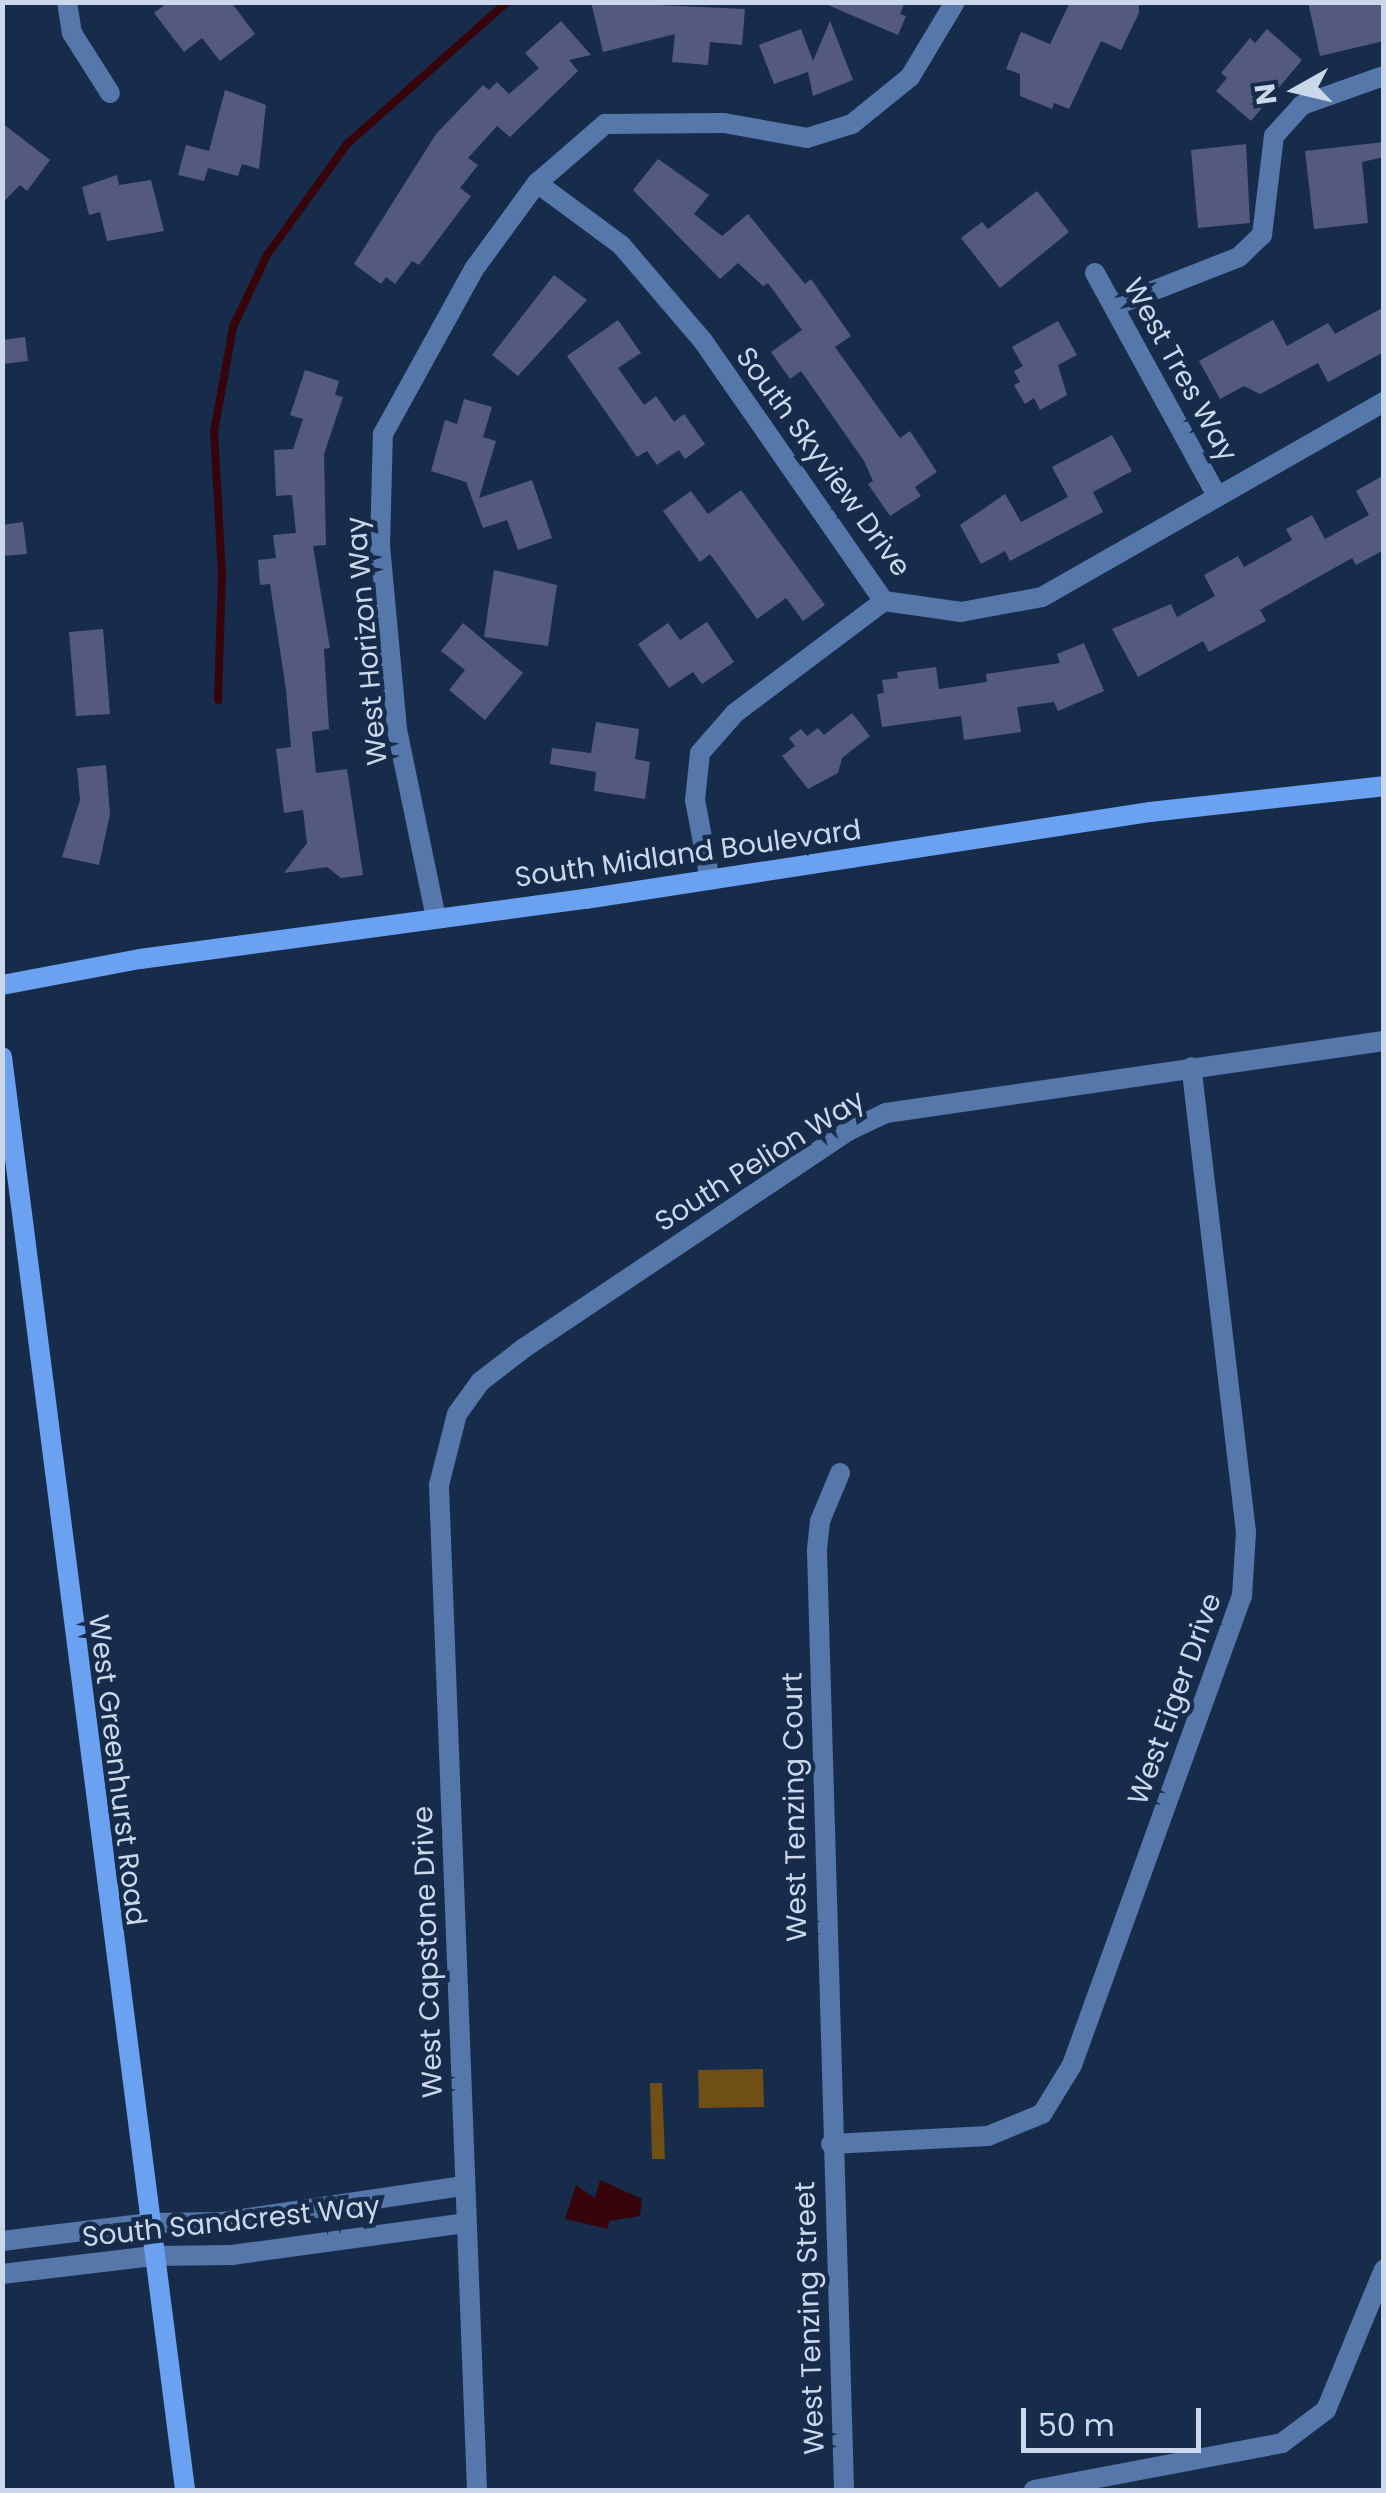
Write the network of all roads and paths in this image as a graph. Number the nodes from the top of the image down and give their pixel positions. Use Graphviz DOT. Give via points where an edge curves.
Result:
graph roads {
  1 [pos="67,2"];
  2 [pos="955,2"];
  3 [pos="1384,76"];
  4 [pos="110,93"];
  5 [pos="537,183"];
  6 [pos="1095,273"];
  7 [pos="1114,306"];
  8 [pos="1384,402"];
  9 [pos="1216,494"];
  10 [pos="884,601"];
  11 [pos="1384,786"];
  12 [pos="710,880"];
  13 [pos="436,918"];
  14 [pos="2,985"];
  15 [pos="1384,1041"];
  16 [pos="2,1056"];
  17 [pos="1191,1067"];
  18 [pos="9,1155"];
  19 [pos="457,1414"];
  20 [pos="840,1474"];
  21 [pos="831,2144"];
  22 [pos="463,2186"];
  23 [pos="148,2222"];
  24 [pos="465,2223"];
  25 [pos="2,2241"];
  26 [pos="153,2256"];
  27 [pos="1384,2269"];
  28 [pos="2,2274"];
  29 [pos="185,2490"];
  30 [pos="477,2490"];
  31 [pos="844,2490"];
  32 [pos="1034,2490"];
  1 -- 4 [label="street" via="72,33"];
  2 -- 5 [label="street, West Horizon Way" via="910,77 852,124 807,138 724,123 605,124"];
  3 -- 7 [label="street" via="1302,105 1274,136 1262,235 1239,258"];
  5 -- 10 [label="street, South Skyview Drive" via="621,245 703,341"];
  5 -- 13 [label="street, West Horizon Way" via="474,269 383,434 380,545 397,729"];
  6 -- 7 [label="street, West Tres Way"];
  7 -- 9 [label="street, West Tres Way"];
  8 -- 9 [label="street, South Skyview Drive"];
  9 -- 10 [label="street, South Skyview Drive" via="1042,597 961,612"];
  10 -- 12 [label="street" via="735,713 700,753 695,800"];
  11 -- 12 [label="main road, South Midland Boulevard" via="1150,812"];
  12 -- 13 [label="main road, South Midland Boulevard"];
  13 -- 14 [label="main road, South Midland Boulevard"];
  15 -- 17 [label="street, South Pelion Way"];
  16 -- 18 [label="main road, West Greenhurst Road"];
  17 -- 19 [label="street, South Pelion Way" via="930,1103 848,1130 524,1348 480,1382"];
  17 -- 21 [label="street, West Eiger Drive" via="1246,1532 1242,1596 1072,2065 1042,2114 988,2136"];
  18 -- 23 [label="main road, West Greenhurst Road"];
  19 -- 22 [label="street, West Capstone Drive" via="439,1484"];
  20 -- 21 [label="street, West Tenzing Court" via="820,1521 816,1551"];
  21 -- 31 [label="street, West Tenzing Street"];
  22 -- 23 [label="street, South Sandcrest Way" via="222,2222"];
  22 -- 24 [label="street, West Capstone Drive"];
  23 -- 25 [label="street, South Sandcrest Way"];
  23 -- 26 [label="main road, West Greenhurst Road"];
  24 -- 26 [label="street, South Sandcrest Way" via="232,2254"];
  24 -- 30 [label="street, West Capstone Drive"];
  26 -- 28 [label="street, South Sandcrest Way"];
  26 -- 29 [label="main road, West Greenhurst Road"];
  27 -- 32 [label="street" via="1326,2410 1282,2443"];
}
